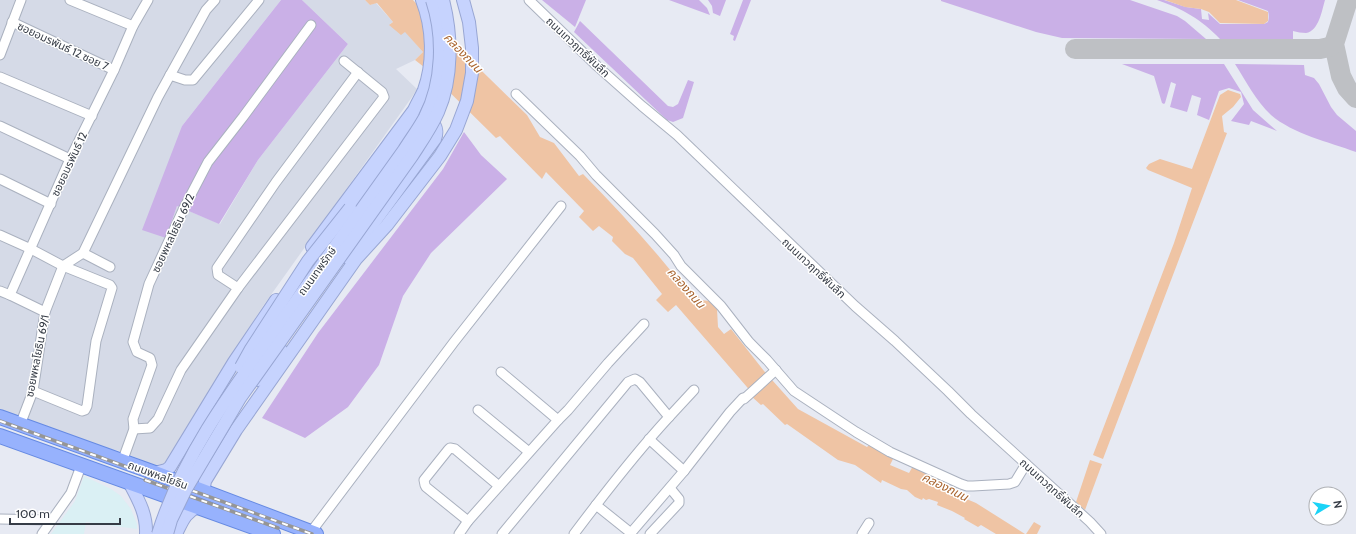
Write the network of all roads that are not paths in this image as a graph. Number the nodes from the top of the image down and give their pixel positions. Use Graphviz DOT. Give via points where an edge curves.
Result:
graph roads {
  1 [pos="21,0"];
  2 [pos="70,0"];
  3 [pos="148,0"];
  4 [pos="215,0"];
  5 [pos="259,0"];
  6 [pos="422,0"];
  7 [pos="432,0"];
  8 [pos="443,0"];
  9 [pos="463,0"];
  10 [pos="529,0"];
  11 [pos="12,22"];
  12 [pos="311,25"];
  13 [pos="133,26"];
  14 [pos="0,55"];
  15 [pos="344,61"];
  16 [pos="114,70"];
  17 [pos="358,72"];
  18 [pos="170,75"];
  19 [pos="0,77"];
  20 [pos="516,94"];
  21 [pos="92,116"];
  22 [pos="414,124"];
  23 [pos="0,126"];
  24 [pos="70,159"];
  25 [pos="419,161"];
  26 [pos="0,179"];
  27 [pos="51,204"];
  28 [pos="561,206"];
  29 [pos="0,235"];
  30 [pos="31,249"];
  31 [pos="83,253"];
  32 [pos="356,259"];
  33 [pos="63,266"];
  34 [pos="110,267"];
  35 [pos="238,288"];
  36 [pos="0,291"];
  37 [pos="10,296"];
  38 [pos="45,312"];
  39 [pos="644,324"];
  40 [pos="234,362"];
  41 [pos="776,370"];
  42 [pos="501,372"];
  43 [pos="694,390"];
  44 [pos="33,391"];
  45 [pos="236,395"];
  46 [pos="205,408"];
  47 [pos="478,410"];
  48 [pos="0,417"];
  49 [pos="669,417"];
  50 [pos="558,420"];
  51 [pos="20,425"];
  52 [pos="134,429"];
  53 [pos="236,430"];
  54 [pos="0,436"];
  55 [pos="649,439"];
  56 [pos="528,452"];
  57 [pos="122,462"];
  58 [pos="1026,464"];
  59 [pos="81,466"];
  60 [pos="684,471"];
  61 [pos="155,473"];
  62 [pos="129,482"];
  63 [pos="499,486"];
  64 [pos="670,488"];
  65 [pos="204,492"];
  66 [pos="596,505"];
  67 [pos="198,507"];
  68 [pos="0,519"];
  69 [pos="51,520"];
  70 [pos="468,521"];
  71 [pos="868,523"];
  72 [pos="314,533"];
  73 [pos="631,533"];
  74 [pos="42,534"];
  75 [pos="146,534"];
  76 [pos="158,534"];
  77 [pos="167,534"];
  78 [pos="176,534"];
  79 [pos="273,534"];
  80 [pos="460,534"];
  81 [pos="502,534"];
  82 [pos="574,534"];
  83 [pos="650,534"];
  84 [pos="862,534"];
  85 [pos="1101,534"];
  1 -- 11 [label="street"];
  2 -- 13 [label="street"];
  3 -- 13 [label="street, ซอยอมรพันธ์ 12"];
  4 -- 18 [label="street" via="206,10"];
  5 -- 18 [label="street" via="193,80"];
  6 -- 40 [label="main road, ถนนเทพรักษ์" via="431,46 431,61 424,91 414,110 315,243"];
  7 -- 45 [label="main road, ถนนเทพรักษ์, bridge" via="439,33 439,72 425,116"];
  8 -- 45 [label="main road, ถนนเทพรักษ์, bridge" via="449,32 449,60 446,86 428,131"];
  9 -- 32 [label="main road" via="469,22 472,73 467,101 456,130 440,156 387,225"];
  10 -- 58 [label="street, ถนนเทวฤทธิ์พันลึก" via="597,66 677,135 855,306"];
  11 -- 14 [label="street"];
  11 -- 16 [label="street, ซอยอมรพันธ์ 12 ซอย 7"];
  12 -- 52 [label="street, ซอยพหลโยธิน 69/2" via="208,162 149,284 133,342 138,352 150,358 152,365 133,419"];
  13 -- 16 [label="street, ซอยอมรพันธ์ 12"];
  15 -- 17 [label="street"];
  16 -- 21 [label="street, ซอยอมรพันธ์ 12"];
  17 -- 35 [label="street" via="276,182 217,268 221,278"];
  17 -- 35 [label="street" via="382,92 384,97"];
  18 -- 31 [label="street"];
  19 -- 21 [label="street"];
  20 -- 41 [label="street" via="655,234"];
  21 -- 24 [label="street, ซอยอมรพันธ์ 12"];
  22 -- 25 [label="main road" via="419,120 428,120 437,132"];
  22 -- 40 [label="main road" via="277,314"];
  22 -- 45 [label="main road, bridge" via="308,261 239,371"];
  23 -- 24 [label="street"];
  24 -- 27 [label="street, ซอยอมรพันธ์ 12"];
  25 -- 32 [label="main road" via="410,182"];
  25 -- 45 [label="main road, bridge" via="273,363 257,381"];
  26 -- 27 [label="street"];
  27 -- 30 [label="street, ซอยอมรพันธ์ 12"];
  28 -- 72 [label="street" via="454,342"];
  29 -- 30 [label="street"];
  30 -- 33 [label="street"];
  30 -- 37 [label="street, ซอยอมรพันธ์ 12"];
  31 -- 33 [label="street"];
  31 -- 34 [label="street"];
  32 -- 53 [label="main road"];
  33 -- 38 [label="street, ซอยพหลโยธิน 69/1"];
  33 -- 44 [label="street" via="112,288 96,341 87,406 82,411"];
  35 -- 52 [label="street" via="181,370 158,419 150,428"];
  36 -- 37 [label="street"];
  37 -- 38 [label="street"];
  38 -- 44 [label="street, ซอยพหลโยธิน 69/1"];
  39 -- 50 [label="street"];
  40 -- 46 [label="main road, ถนนเทพรักษ์"];
  41 -- 58 [label="street" via="794,391 856,432 890,452 966,486 1015,482"];
  41 -- 60 [label="street" via="730,412"];
  42 -- 50 [label="street"];
  43 -- 49 [label="street"];
  44 -- 51 [label="street, ซอยพหลโยธิน 69/1"];
  45 -- 76 [label="main road, ถนนเทพรักษ์, bridge" via="190,459 176,486"];
  45 -- 77 [label="main road, ถนนเทพรักษ์, bridge" via="171,520"];
  46 -- 53 [label="main road" via="202,423 208,434 224,438"];
  46 -- 61 [label="main road, ถนนเทพรักษ์" via="170,467"];
  47 -- 56 [label="street"];
  48 -- 51 [label="main road, ถนนพหลโยธิน"];
  49 -- 55 [label="street"];
  49 -- 81 [label="street" via="640,382 634,379 628,382"];
  50 -- 56 [label="street"];
  51 -- 57 [label="main road, ถนนพหลโยธิน"];
  52 -- 57 [label="street, ซอยพหลโยธิน 69/2"];
  53 -- 65 [label="main road" via="205,481"];
  54 -- 59 [label="main road, ถนนพหลโยธิน"];
  55 -- 60 [label="street"];
  55 -- 66 [label="street"];
  56 -- 63 [label="street"];
  57 -- 61 [label="main road, ถนนพหลโยธิน"];
  58 -- 85 [label="street, ถนนเทวฤทธิ์พันลึก"];
  59 -- 62 [label="main road, ถนนพหลโยธิน"];
  59 -- 69 [label="street" via="71,493"];
  60 -- 64 [label="street"];
  61 -- 65 [label="main road, ถนนพหลโยธิน"];
  62 -- 67 [label="main road, ถนนพหลโยธิน"];
  62 -- 75 [label="main road" via="144,510"];
  63 -- 70 [label="street"];
  63 -- 70 [label="street" via="455,448 448,450 424,482 426,487"];
  64 -- 73 [label="street"];
  64 -- 83 [label="street" via="679,499 679,503"];
  65 -- 72 [label="main road, ถนนพหลโยธิน"];
  66 -- 73 [label="street"];
  66 -- 82 [label="street"];
  67 -- 78 [label="main road" via="186,514"];
  67 -- 79 [label="main road, ถนนพหลโยธิน"];
  68 -- 69 [label="street"];
  69 -- 74 [label="street"];
  70 -- 80 [label="street"];
  71 -- 84 [label="street"];
}
